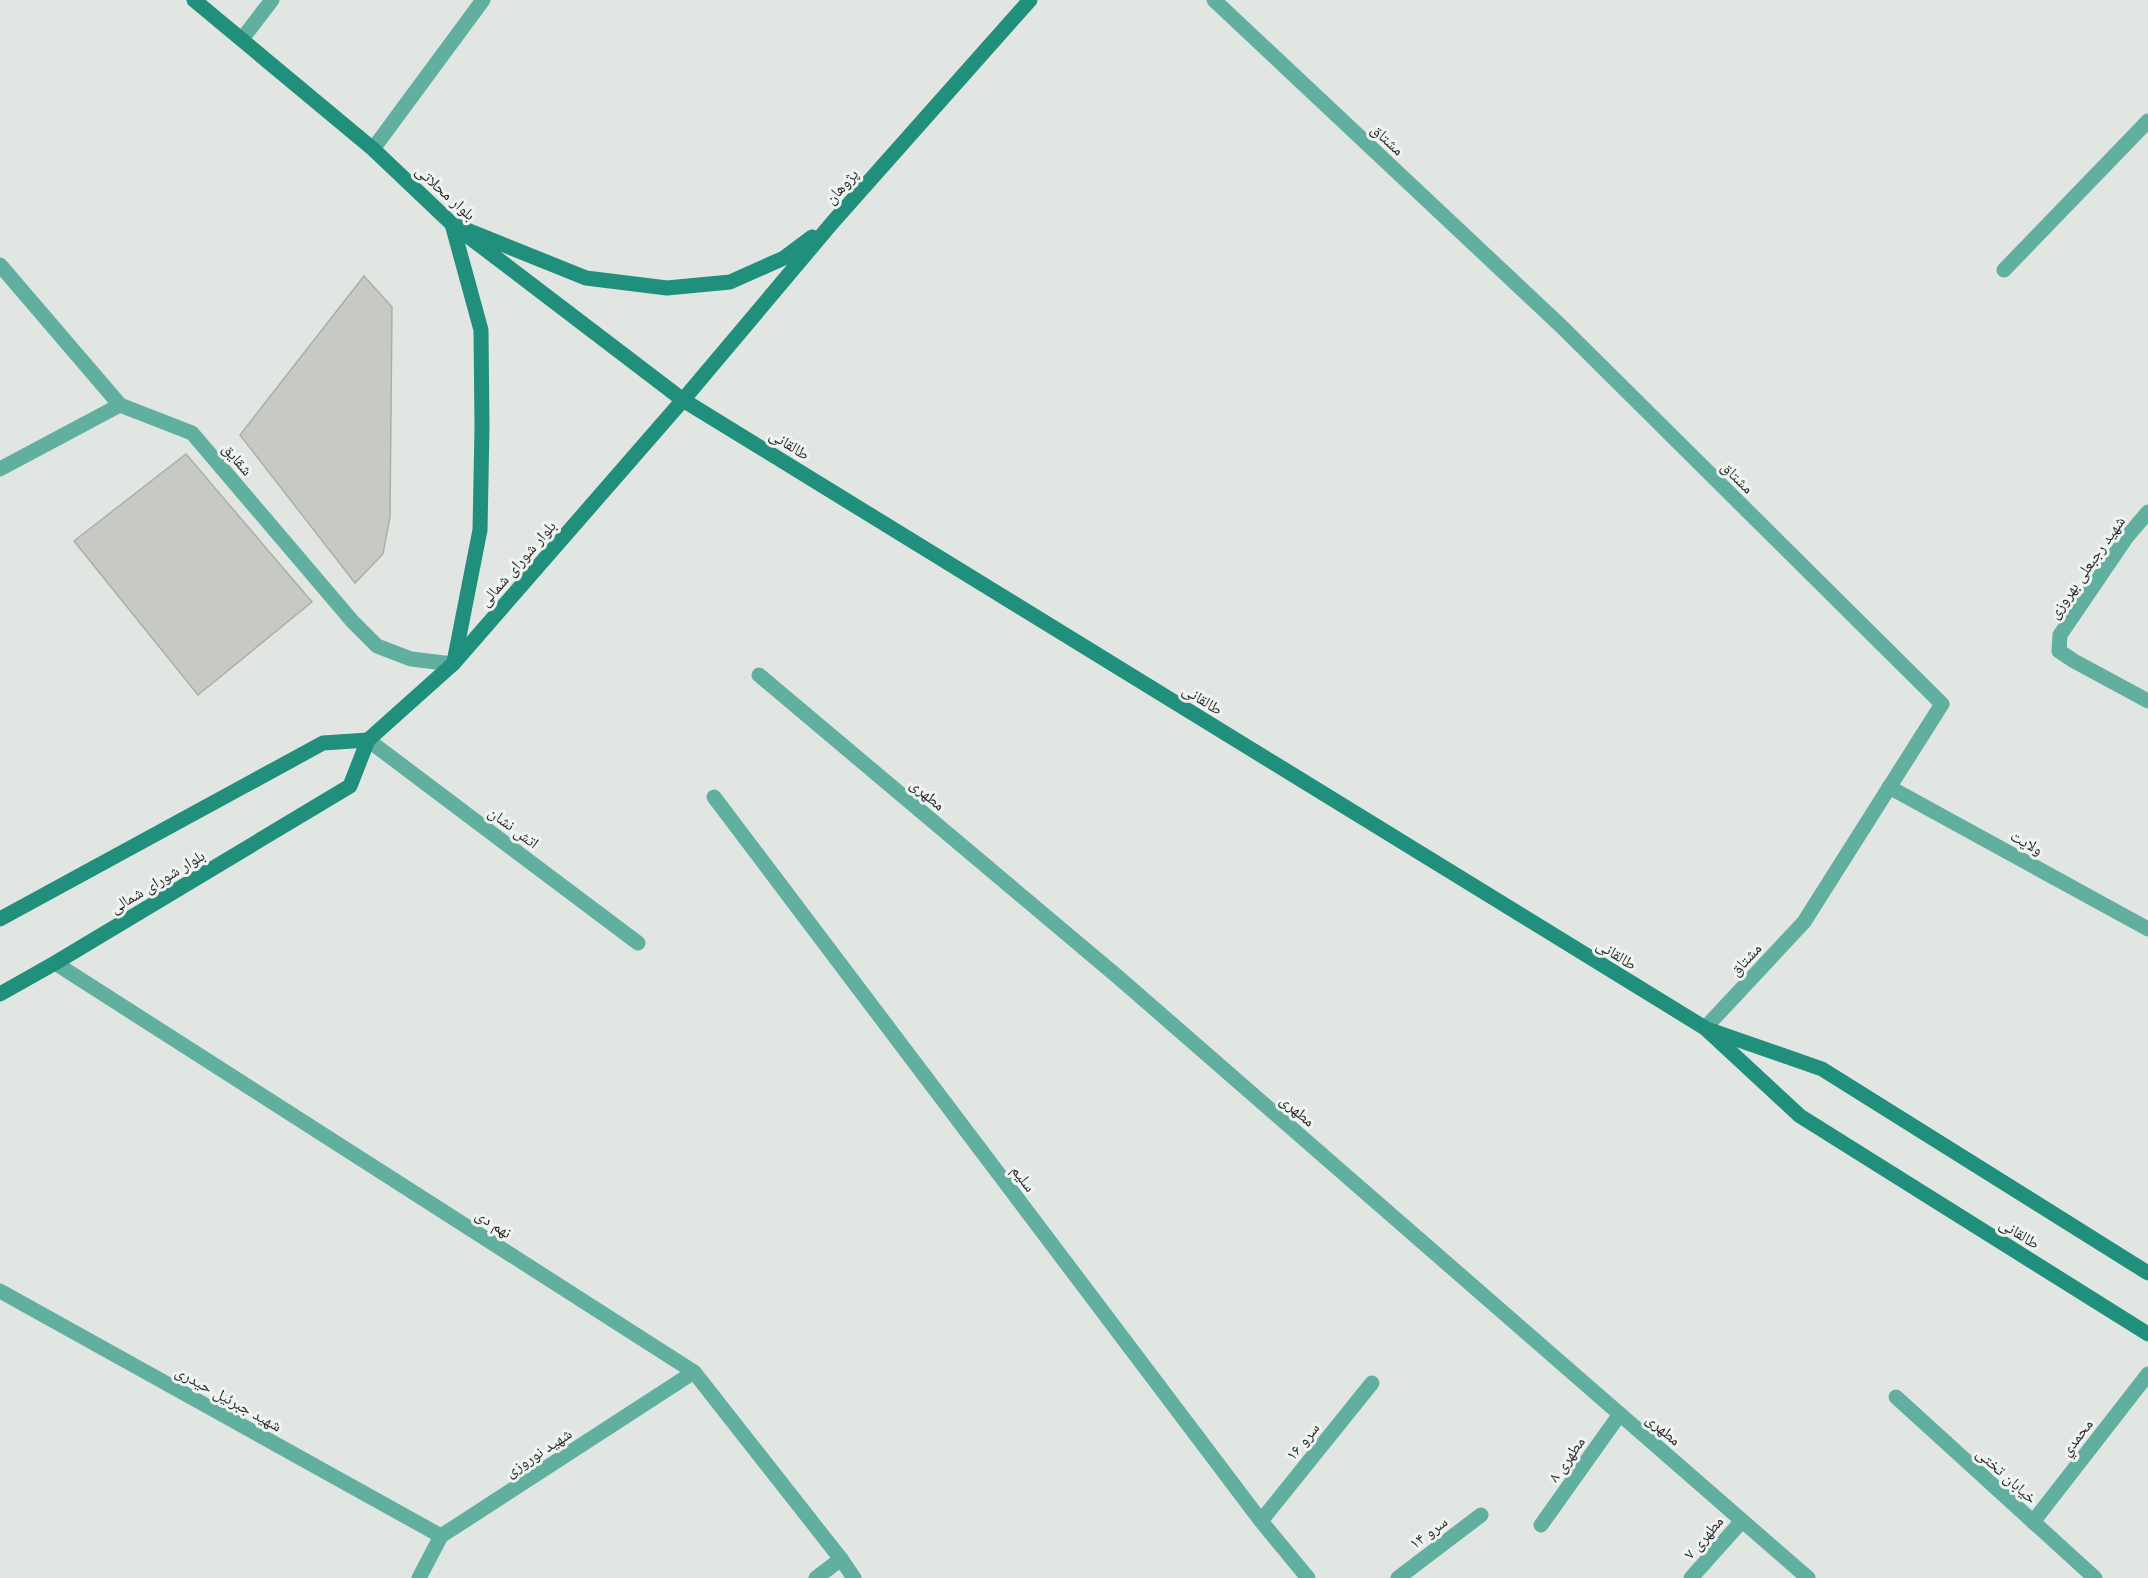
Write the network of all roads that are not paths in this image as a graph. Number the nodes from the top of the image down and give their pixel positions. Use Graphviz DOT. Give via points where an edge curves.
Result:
graph roads {
  1 [pos="194,0"];
  2 [pos="272,0"];
  3 [pos="483,0"];
  4 [pos="1030,0"];
  5 [pos="1214,0"];
  6 [pos="242,39"];
  7 [pos="2148,121"];
  8 [pos="374,149"];
  9 [pos="832,223"];
  10 [pos="452,224"];
  11 [pos="0,265"];
  12 [pos="2004,270"];
  13 [pos="683,400"];
  14 [pos="120,405"];
  15 [pos="0,469"];
  16 [pos="2148,512"];
  17 [pos="453,664"];
  18 [pos="759,675"];
  19 [pos="2148,701"];
  20 [pos="368,740"];
  21 [pos="1889,787"];
  22 [pos="714,797"];
  23 [pos="0,919"];
  24 [pos="2148,929"];
  25 [pos="638,943"];
  26 [pos="55,963"];
  27 [pos="0,994"];
  28 [pos="1705,1028"];
  29 [pos="2148,1273"];
  30 [pos="0,1291"];
  31 [pos="2148,1334"];
  32 [pos="694,1372"];
  33 [pos="2148,1374"];
  34 [pos="1372,1383"];
  35 [pos="1896,1397"];
  36 [pos="1620,1414"];
  37 [pos="1481,1515"];
  38 [pos="1261,1521"];
  39 [pos="1742,1521"];
  40 [pos="2033,1522"];
  41 [pos="1541,1525"];
  42 [pos="441,1536"];
  43 [pos="841,1559"];
  44 [pos="418,1578"];
  45 [pos="816,1578"];
  46 [pos="854,1578"];
  47 [pos="1308,1578"];
  48 [pos="1398,1578"];
  49 [pos="1691,1578"];
  50 [pos="1808,1578"];
  51 [pos="2095,1578"];
  1 -- 6 [label="main road, بلوار محلاتی"];
  2 -- 6 [label="street"];
  3 -- 8 [label="street"];
  4 -- 9 [label="main road, پژوهان"];
  5 -- 21 [label="street, مشتاق" via="1561,326 1942,704"];
  6 -- 8 [label="main road, بلوار محلاتی"];
  7 -- 12 [label="street"];
  8 -- 10 [label="main road, بلوار محلاتی"];
  9 -- 10 [label="main road" via="784,258 729,282 667,288 586,278"];
  9 -- 13 [label="main road, پژوهان"];
  10 -- 13 [label="main road, بلوار محلاتی"];
  10 -- 17 [label="main road" via="481,330 482,428 480,530"];
  11 -- 14 [label="street, شقایق"];
  13 -- 17 [label="main road, بلوار شورای شمالی"];
  13 -- 28 [label="main road, طالقانی"];
  14 -- 15 [label="street"];
  14 -- 17 [label="street, شقایق" via="192,433 377,646 411,659"];
  16 -- 19 [label="street, شهید رجبعلی بهروزی" via="2060,635 2059,651"];
  17 -- 20 [label="main road, بلوار شورای شمالی"];
  18 -- 36 [label="street, مطهری" via="1118,977"];
  20 -- 23 [label="main road" via="323,743"];
  20 -- 25 [label="street, اتش نشان"];
  20 -- 26 [label="main road, بلوار شورای شمالی" via="350,786"];
  21 -- 24 [label="street, ولایت"];
  21 -- 28 [label="street, مشتاق" via="1804,922"];
  22 -- 38 [label="street, سلیم"];
  26 -- 27 [label="main road, بلوار شورای شمالی"];
  26 -- 32 [label="street, نهم دی"];
  28 -- 29 [label="main road, طالقانی" via="1822,1069"];
  28 -- 31 [label="main road, طالقانی" via="1800,1116"];
  30 -- 42 [label="street, شهید جبرئیل حیدری"];
  32 -- 42 [label="street, شهید نوروزی"];
  32 -- 43 [label="street, نهم دی"];
  33 -- 40 [label="street, محمدي"];
  34 -- 38 [label="street, سرو ۱۶"];
  35 -- 40 [label="street, خیابان تختی"];
  36 -- 39 [label="street, مطهری"];
  36 -- 41 [label="street, مطهری ۸"];
  37 -- 48 [label="street, سرو ۱۴"];
  38 -- 47 [label="street, سلیم"];
  39 -- 49 [label="street, مطهری ۷"];
  39 -- 50 [label="street, مطهری"];
  40 -- 51 [label="street, خیابان تختی"];
  42 -- 44 [label="street, شهید نوروزی"];
  43 -- 45 [label="street"];
  43 -- 46 [label="street, نهم دی"];
}
